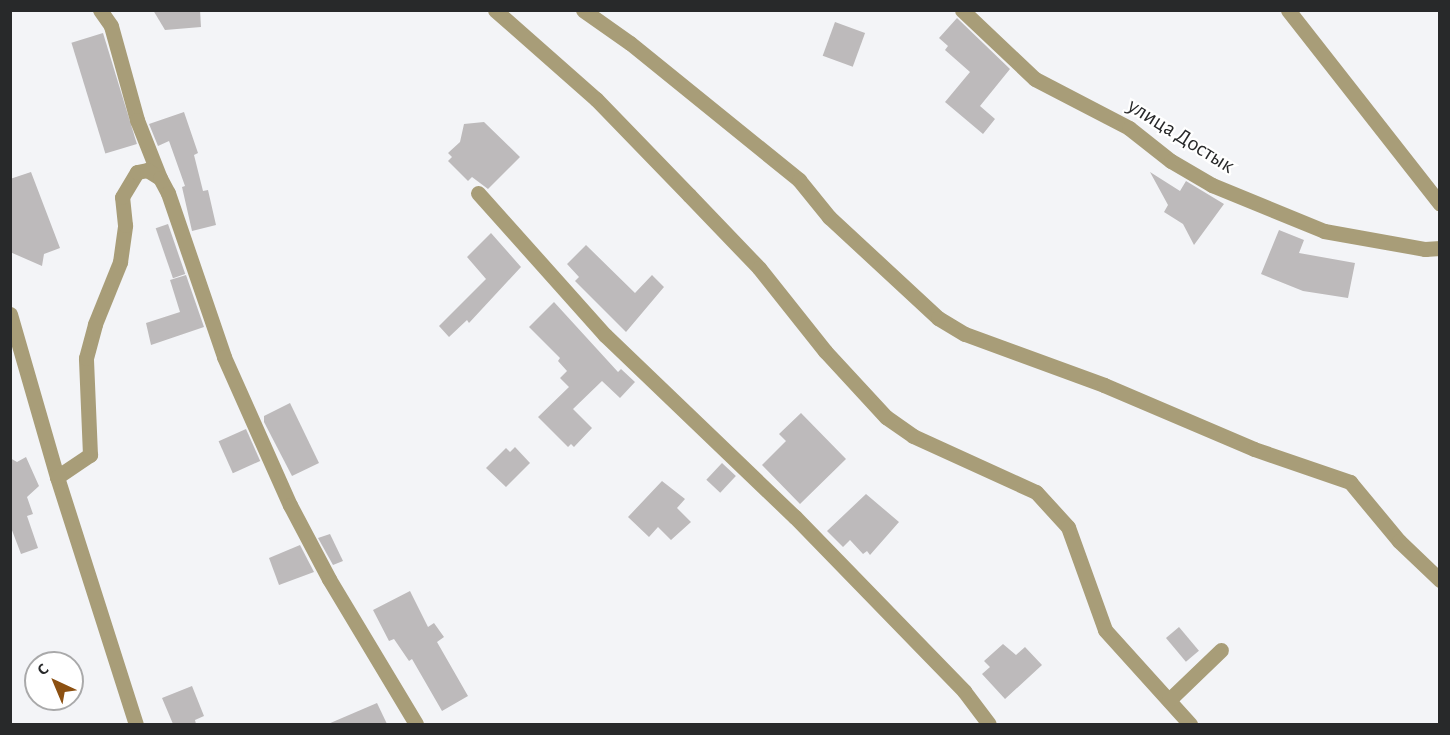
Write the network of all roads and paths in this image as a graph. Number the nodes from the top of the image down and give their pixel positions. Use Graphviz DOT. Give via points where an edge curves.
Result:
graph roads {
  1 [pos="100,10"];
  2 [pos="495,10"];
  3 [pos="583,10"];
  4 [pos="962,10"];
  5 [pos="1288,10"];
  6 [pos="144,137"];
  7 [pos="160,178"];
  8 [pos="132,179"];
  9 [pos="478,193"];
  10 [pos="1440,204"];
  11 [pos="1440,248"];
  12 [pos="10,314"];
  13 [pos="57,477"];
  14 [pos="1440,580"];
  15 [pos="1221,650"];
  16 [pos="1169,700"];
  17 [pos="136,724"];
  18 [pos="416,724"];
  19 [pos="989,724"];
  20 [pos="1190,724"];
  1 -- 6 [label="street" via="111,26"];
  2 -- 16 [label="street" via="596,99 689,195 759,268 825,351 886,417 913,436 1036,492 1068,527 1105,630"];
  3 -- 14 [label="street" via="630,43 799,180 829,217 938,318 965,334 1104,385 1254,449 1350,482 1400,541"];
  4 -- 11 [label="street, улица Достык" via="1035,79 1129,128 1171,161 1212,185 1324,231 1425,249"];
  5 -- 10 [label="street"];
  6 -- 7 [label="street"];
  6 -- 8 [label="street"];
  7 -- 8 [label="street" via="147,170"];
  7 -- 18 [label="street" via="224,357 290,505 329,579"];
  8 -- 13 [label="street" via="122,197 125,225 120,262 86,358 90,455"];
  9 -- 19 [label="street" via="605,334 835,557 964,691"];
  12 -- 13 [label="street"];
  13 -- 17 [label="street"];
  15 -- 16 [label="street"];
  16 -- 20 [label="street"];
}
